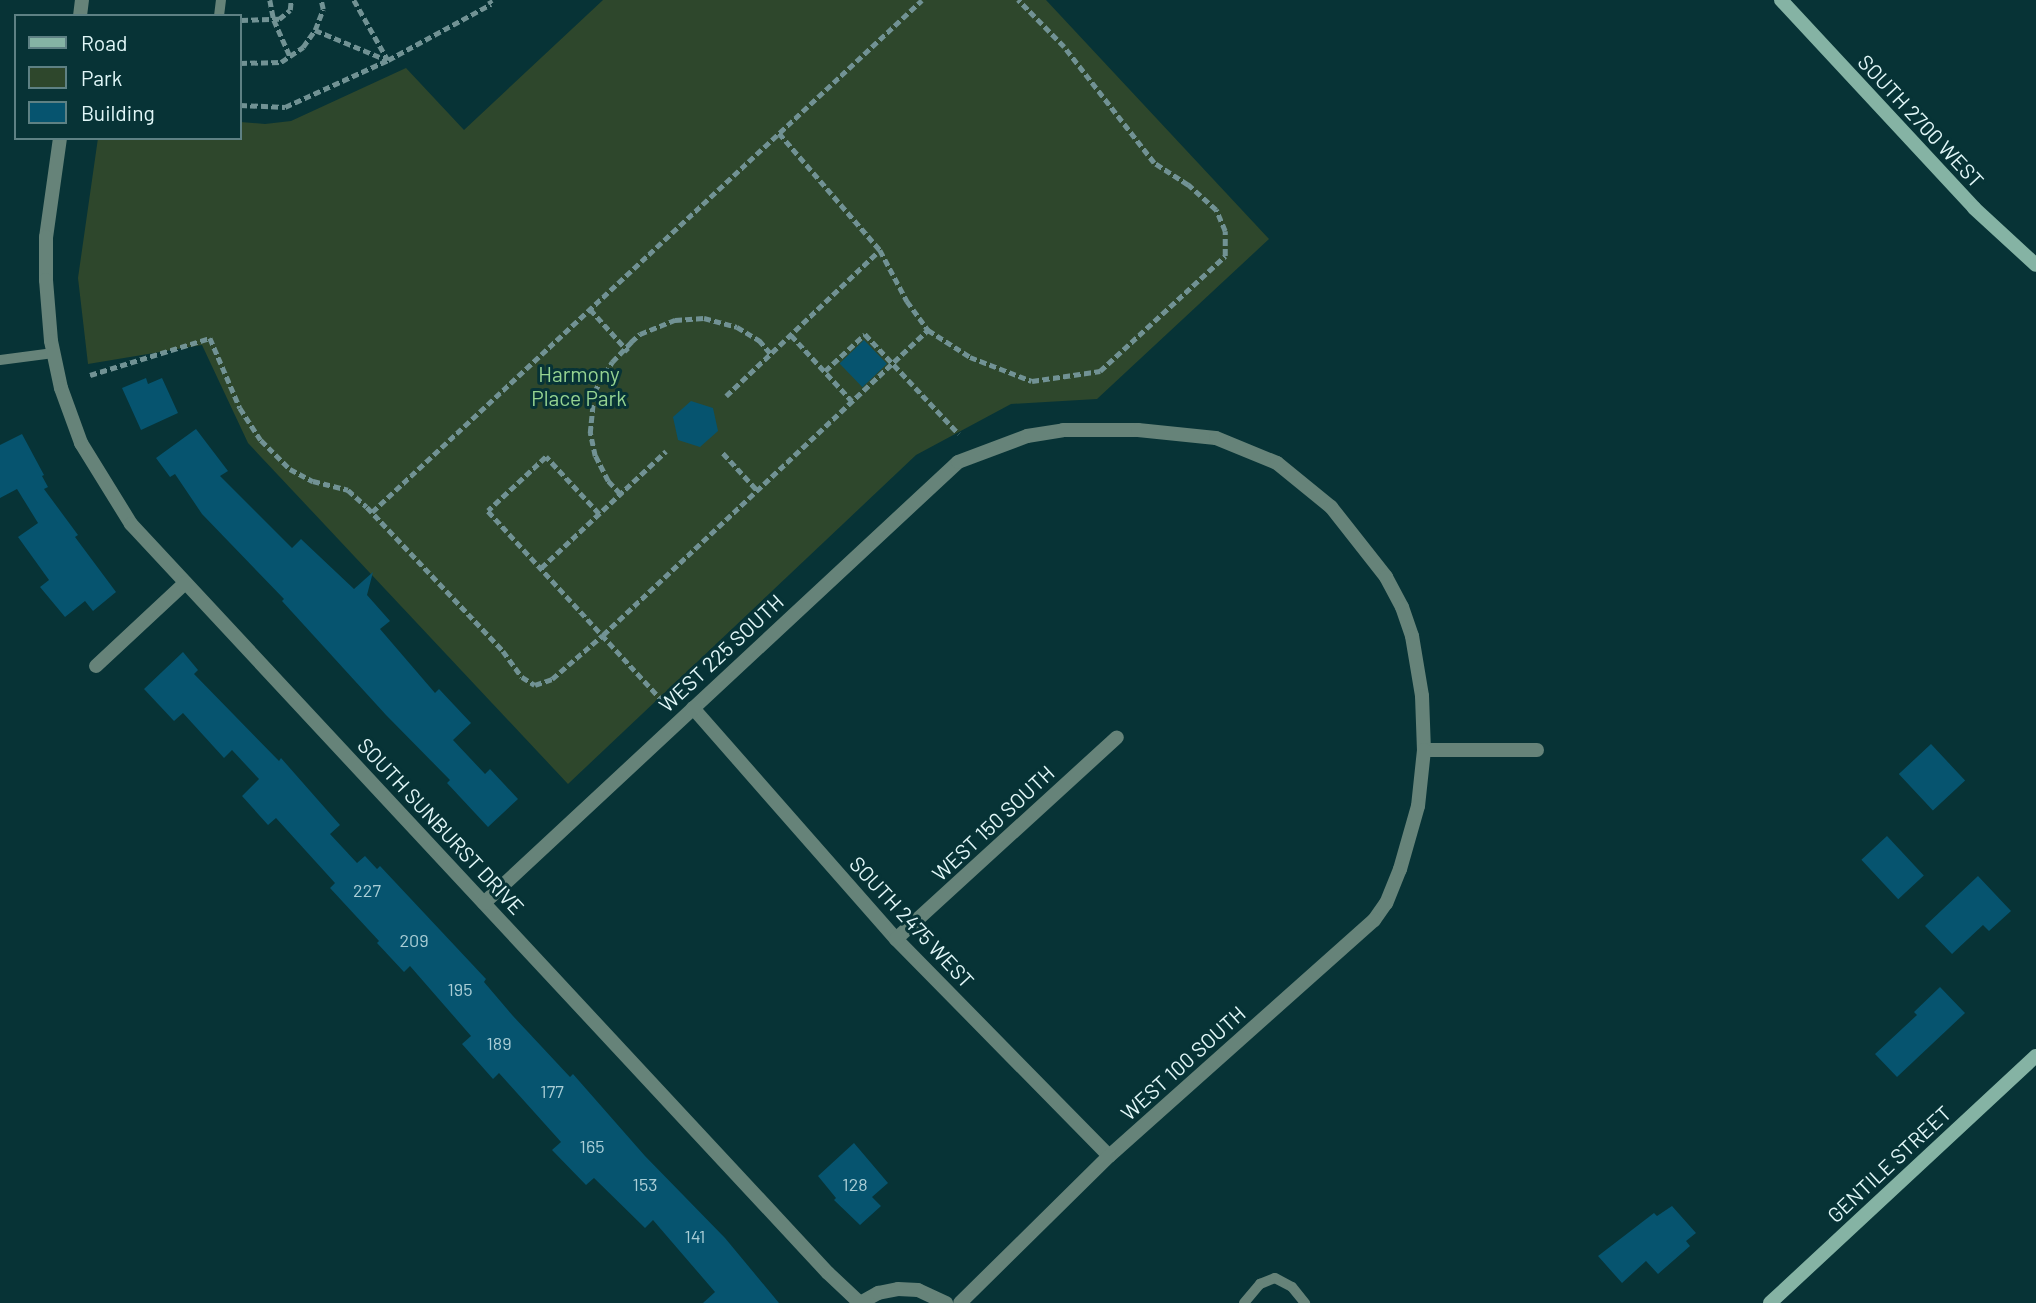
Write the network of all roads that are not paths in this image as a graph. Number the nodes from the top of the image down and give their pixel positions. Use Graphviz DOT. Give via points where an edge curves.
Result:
graph roads {
  1 [pos="1781,0"];
  2 [pos="60,140"];
  3 [pos="2036,265"];
  4 [pos="53,347"];
  5 [pos="0,360"];
  6 [pos="186,583"];
  7 [pos="96,667"];
  8 [pos="693,708"];
  9 [pos="1117,737"];
  10 [pos="1424,750"];
  11 [pos="1537,750"];
  12 [pos="484,903"];
  13 [pos="897,939"];
  14 [pos="2036,1056"];
  15 [pos="1110,1156"];
  16 [pos="860,1303"];
  17 [pos="946,1303"];
  18 [pos="960,1303"];
  19 [pos="1244,1303"];
  20 [pos="1304,1303"];
  21 [pos="1770,1303"];
  1 -- 3 [label="main road, SOUTH 2700 WEST" via="1945,178"];
  2 -- 4 [label="street, SOUTH SUNBURST DRIVE" via="46,237"];
  4 -- 5 [label="lane"];
  4 -- 6 [label="street, SOUTH SUNBURST DRIVE" via="61,388 81,443 131,524"];
  6 -- 7 [label="street"];
  6 -- 12 [label="street, SOUTH SUNBURST DRIVE"];
  8 -- 10 [label="street, WEST 225 SOUTH" via="958,462 1027,436 1063,429 1138,430 1216,438 1278,463 1331,507 1386,577 1402,607 1422,696"];
  8 -- 12 [label="street, WEST 225 SOUTH"];
  8 -- 13 [label="street, SOUTH 2475 WEST"];
  9 -- 13 [label="street, WEST 150 SOUTH"];
  10 -- 11 [label="street"];
  10 -- 15 [label="street, WEST 100 SOUTH" via="1418,806 1387,903 1374,920"];
  12 -- 16 [label="street, SOUTH SUNBURST DRIVE"];
  13 -- 15 [label="street, SOUTH 2475 WEST"];
  14 -- 21 [label="main road, GENTILE STREET"];
  15 -- 18 [label="street, WEST 100 SOUTH"];
  16 -- 17 [label="street" via="898,1289 918,1290"];
  19 -- 20 [label="lane" via="1260,1284 1275,1278 1292,1287"];
}
